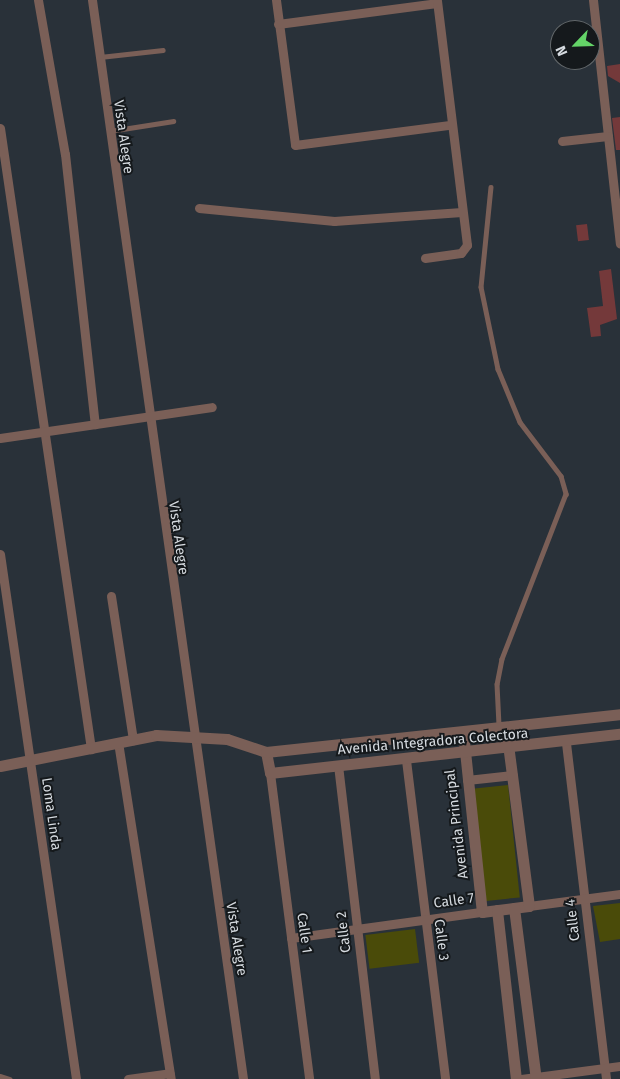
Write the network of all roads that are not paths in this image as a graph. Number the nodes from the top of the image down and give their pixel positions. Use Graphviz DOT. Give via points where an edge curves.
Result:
graph roads {
  1 [pos="38,0"];
  2 [pos="92,0"];
  3 [pos="276,0"];
  4 [pos="593,0"];
  5 [pos="437,2"];
  6 [pos="278,24"];
  7 [pos="163,50"];
  8 [pos="99,57"];
  9 [pos="173,121"];
  10 [pos="450,125"];
  11 [pos="0,128"];
  12 [pos="109,132"];
  13 [pos="608,136"];
  14 [pos="562,141"];
  15 [pos="491,186"];
  16 [pos="200,208"];
  17 [pos="462,212"];
  18 [pos="620,244"];
  19 [pos="425,258"];
  20 [pos="212,407"];
  21 [pos="147,417"];
  22 [pos="95,424"];
  23 [pos="46,432"];
  24 [pos="0,438"];
  25 [pos="0,554"];
  26 [pos="111,596"];
  27 [pos="620,714"];
  28 [pos="502,728"];
  29 [pos="463,732"];
  30 [pos="620,734"];
  31 [pos="192,735"];
  32 [pos="133,740"];
  33 [pos="118,742"];
  34 [pos="566,743"];
  35 [pos="91,748"];
  36 [pos="509,750"];
  37 [pos="266,752"];
  38 [pos="464,754"];
  39 [pos="30,760"];
  40 [pos="406,760"];
  41 [pos="338,765"];
  42 [pos="0,766"];
  43 [pos="270,773"];
  44 [pos="513,775"];
  45 [pos="467,780"];
  46 [pos="620,894"];
  47 [pos="584,899"];
  48 [pos="529,906"];
  49 [pos="514,908"];
  50 [pos="497,910"];
  51 [pos="482,912"];
  52 [pos="425,920"];
  53 [pos="357,929"];
  54 [pos="291,938"];
  55 [pos="620,1066"];
  56 [pos="604,1068"];
  57 [pos="0,1076"];
  58 [pos="170,1076"];
  59 [pos="536,1078"];
  60 [pos="10,1079"];
  61 [pos="76,1079"];
  62 [pos="128,1079"];
  63 [pos="243,1079"];
  64 [pos="309,1079"];
  65 [pos="375,1079"];
  66 [pos="444,1079"];
  67 [pos="516,1079"];
  68 [pos="521,1079"];
  69 [pos="606,1079"];
  1 -- 22 [label="street" via="65,154"];
  2 -- 8 [label="street, Vista Alegre"];
  3 -- 6 [label="street"];
  4 -- 13 [label="street"];
  5 -- 6 [label="street"];
  5 -- 10 [label="street"];
  6 -- 10 [label="street" via="295,145"];
  7 -- 8 [label="lane"];
  8 -- 12 [label="street, Vista Alegre"];
  9 -- 12 [label="lane"];
  10 -- 17 [label="street"];
  11 -- 23 [label="street"];
  12 -- 21 [label="street, Vista Alegre"];
  13 -- 14 [label="street"];
  13 -- 18 [label="street"];
  15 -- 28 [label="lane" via="481,286 498,369 520,422 560,476 566,494 502,659 497,684"];
  16 -- 17 [label="street" via="334,221"];
  17 -- 19 [label="street" via="466,250"];
  20 -- 21 [label="street"];
  21 -- 22 [label="street"];
  21 -- 31 [label="street, Vista Alegre"];
  22 -- 23 [label="street"];
  23 -- 24 [label="street"];
  23 -- 35 [label="street"];
  25 -- 39 [label="street, Loma Linda"];
  26 -- 32 [label="street"];
  27 -- 28 [label="street, Avenida Integradora Colectora"];
  28 -- 29 [label="street, Avenida Integradora Colectora"];
  28 -- 36 [label="street"];
  29 -- 37 [label="street, Avenida Integradora Colectora"];
  29 -- 38 [label="street, Avenida Principal"];
  30 -- 34 [label="street, Avenida Integradora Colectora"];
  31 -- 32 [label="street, Avenida Integradora Colectora"];
  31 -- 37 [label="street, Avenida Integradora Colectora"];
  31 -- 63 [label="street, Vista Alegre"];
  32 -- 33 [label="street, Avenida Integradora Colectora"];
  33 -- 35 [label="street, Avenida Integradora Colectora"];
  33 -- 58 [label="street"];
  34 -- 36 [label="street, Avenida Integradora Colectora"];
  34 -- 47 [label="street, Calle 4"];
  35 -- 39 [label="street, Avenida Integradora Colectora"];
  36 -- 38 [label="street, Avenida Integradora Colectora"];
  36 -- 44 [label="street"];
  37 -- 43 [label="street"];
  38 -- 40 [label="street, Avenida Integradora Colectora"];
  38 -- 45 [label="street, Avenida Principal"];
  39 -- 42 [label="street, Avenida Integradora Colectora"];
  39 -- 61 [label="street, Loma Linda"];
  40 -- 41 [label="street, Avenida Integradora Colectora"];
  40 -- 52 [label="street, Calle 3"];
  41 -- 43 [label="street, Avenida Integradora Colectora"];
  41 -- 53 [label="street, Calle 2"];
  43 -- 54 [label="street, Calle 1"];
  44 -- 45 [label="street"];
  44 -- 48 [label="street"];
  45 -- 51 [label="street, Avenida Principal"];
  46 -- 47 [label="street, Calle 7"];
  47 -- 48 [label="street, Calle 7"];
  47 -- 56 [label="street, Calle 4"];
  48 -- 49 [label="street, Calle 7"];
  49 -- 50 [label="street, Calle 7"];
  49 -- 59 [label="street"];
  50 -- 51 [label="street, Calle 7"];
  50 -- 67 [label="street"];
  51 -- 52 [label="street, Calle 7"];
  52 -- 53 [label="street, Calle 7"];
  52 -- 66 [label="street, Calle 3"];
  53 -- 54 [label="street, Calle 7"];
  53 -- 65 [label="street, Calle 2"];
  54 -- 64 [label="street, Calle 1"];
  55 -- 56 [label="street"];
  56 -- 59 [label="street"];
  56 -- 69 [label="street, Calle 4"];
  57 -- 60 [label="lane"];
  58 -- 62 [label="street"];
  59 -- 68 [label="street"];
}
